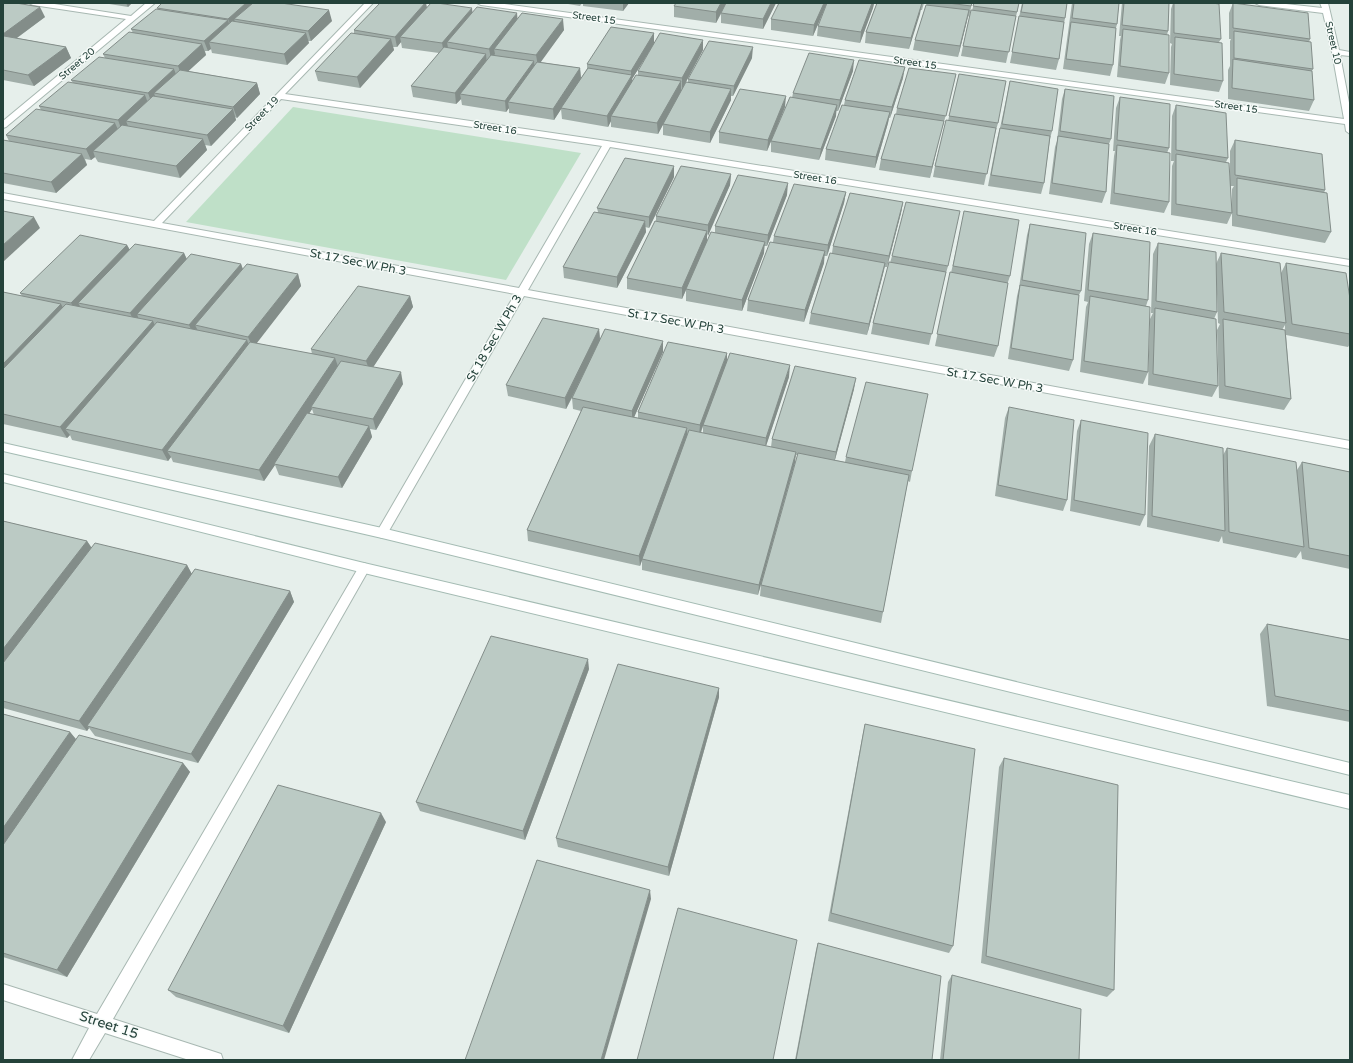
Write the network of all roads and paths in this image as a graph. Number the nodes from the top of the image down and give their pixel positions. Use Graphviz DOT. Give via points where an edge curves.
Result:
graph roads {
  1 [pos="33,3"];
  2 [pos="151,3"];
  3 [pos="369,3"];
  4 [pos="482,3"];
  5 [pos="1259,3"];
  6 [pos="1324,7"];
  7 [pos="132,18"];
  8 [pos="1336,52"];
  9 [pos="1350,54"];
  10 [pos="280,96"];
  11 [pos="3,125"];
  12 [pos="1349,126"];
  13 [pos="607,144"];
  14 [pos="3,196"];
  15 [pos="155,225"];
  16 [pos="1350,263"];
  17 [pos="520,292"];
  18 [pos="1350,445"];
  19 [pos="3,447"];
  20 [pos="3,478"];
  21 [pos="382,533"];
  22 [pos="364,568"];
  23 [pos="1350,769"];
  24 [pos="1350,802"];
  25 [pos="3,992"];
  26 [pos="102,1023"];
  27 [pos="80,1060"];
  28 [pos="215,1060"];
  1 -- 7 [label="street"];
  2 -- 7 [label="street, Street 20"];
  3 -- 10 [label="street, Street 19"];
  4 -- 12 [label="street, Street 15"];
  5 -- 6 [label="street"];
  6 -- 8 [label="street, Street 10"];
  7 -- 11 [label="street, Street 20"];
  8 -- 9 [label="street"];
  8 -- 12 [label="street, Street 10"];
  10 -- 13 [label="street, Street 16"];
  10 -- 15 [label="street, Street 19"];
  13 -- 16 [label="street, Street 16"];
  13 -- 17 [label="street, St 18 Sec W Ph 3"];
  14 -- 15 [label="street, St 17 Sec W Ph 3"];
  15 -- 17 [label="street, St 17 Sec W Ph 3"];
  17 -- 18 [label="street, St 17 Sec W Ph 3"];
  17 -- 21 [label="street, St 18 Sec W Ph 3"];
  19 -- 21 [label="street"];
  20 -- 22 [label="street"];
  21 -- 23 [label="street"];
  22 -- 24 [label="street"];
  22 -- 26 [label="street"];
  25 -- 26 [label="street, Street 15"];
  26 -- 27 [label="street"];
  26 -- 28 [label="street, Street 15"];
}
